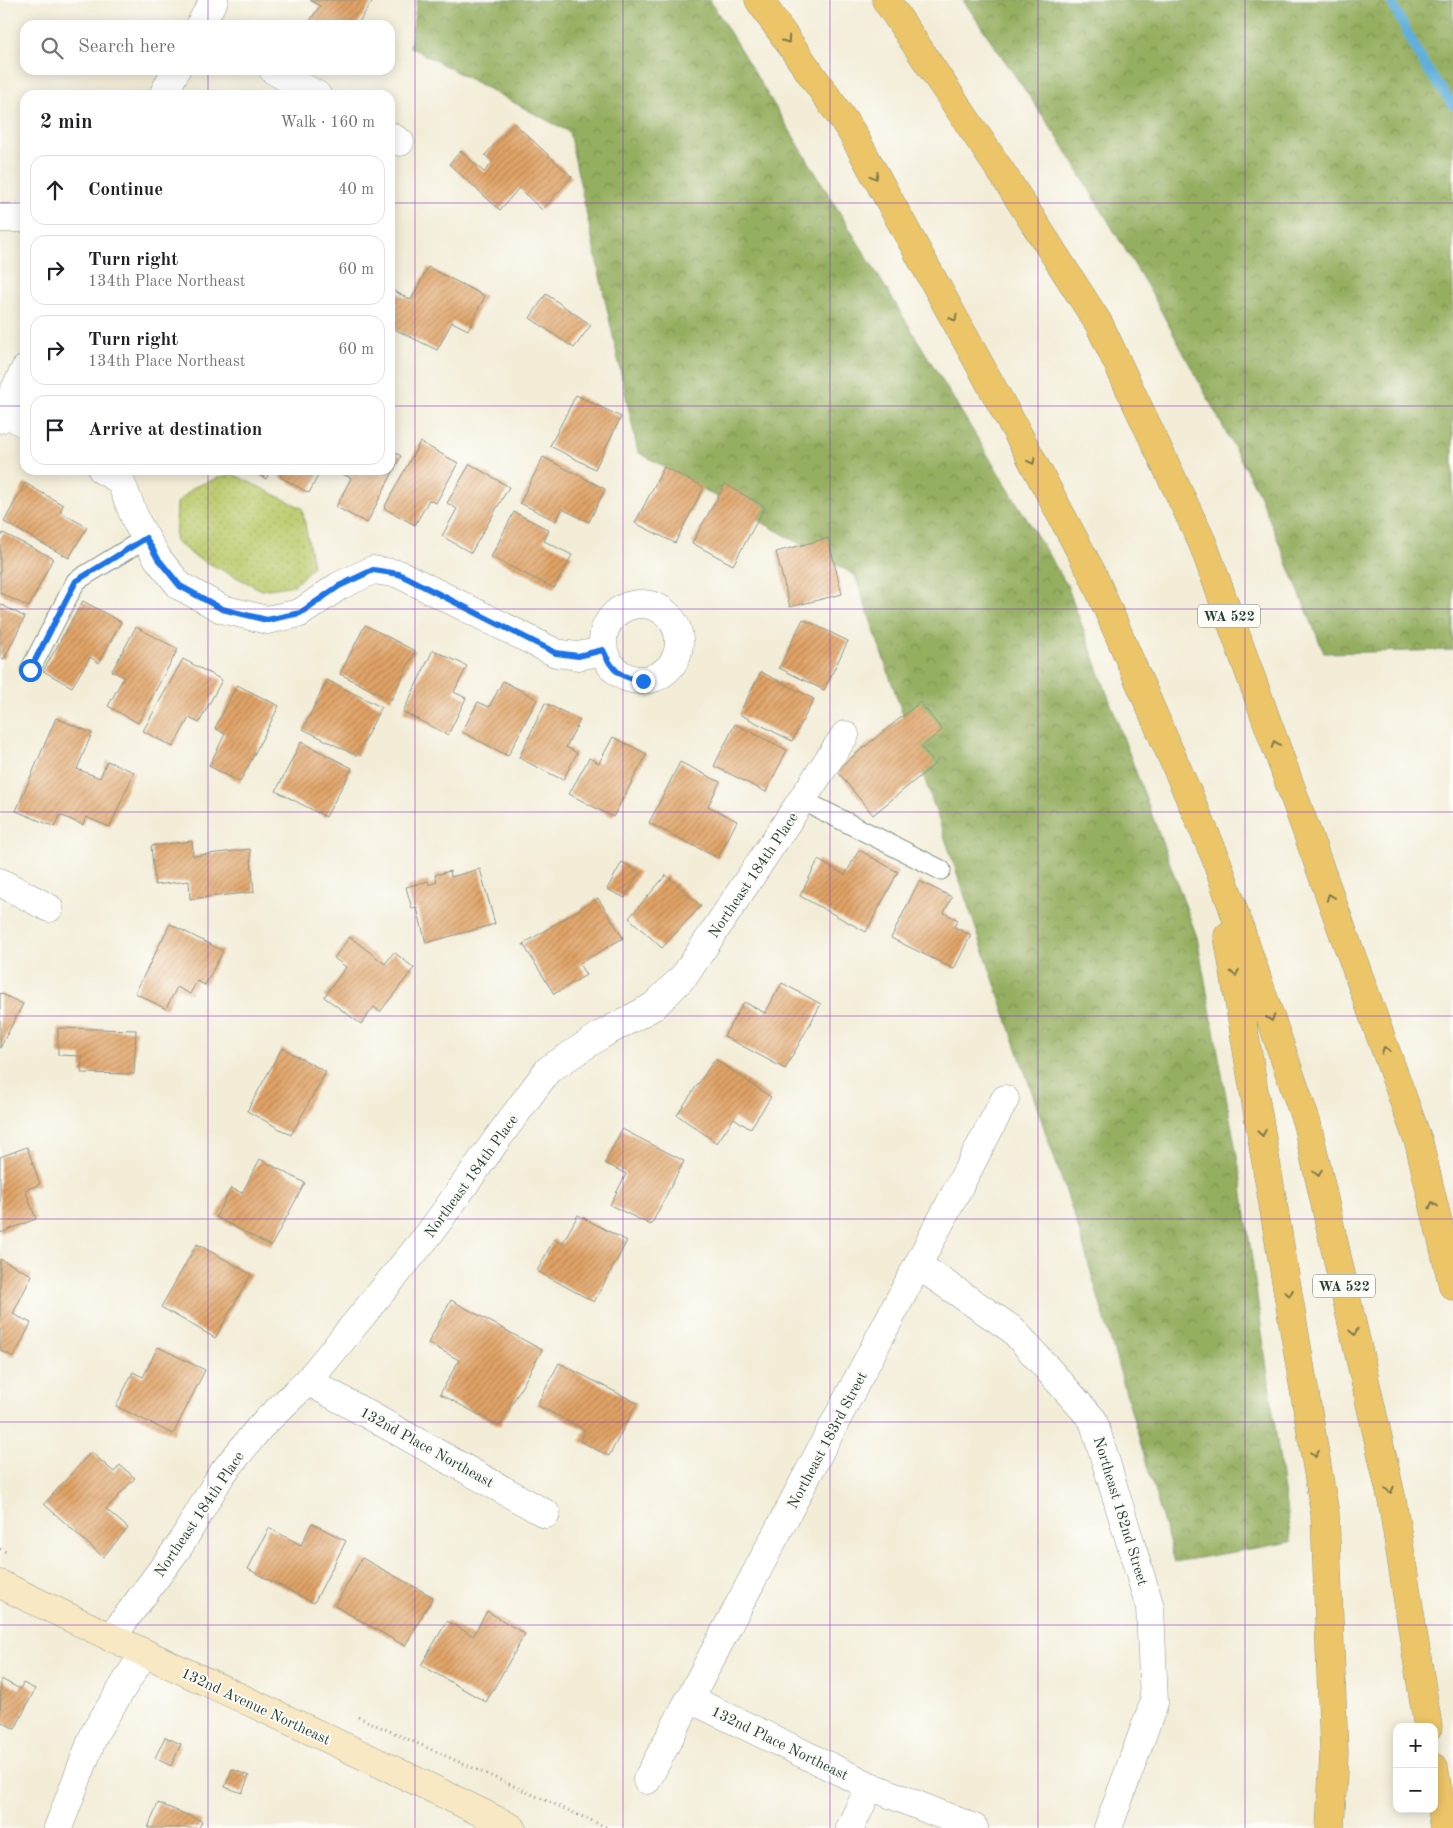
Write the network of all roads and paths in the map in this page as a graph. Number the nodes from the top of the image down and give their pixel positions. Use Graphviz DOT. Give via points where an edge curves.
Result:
graph roads {
  1 [pos="214,0"];
  2 [pos="759,0"];
  3 [pos="886,0"];
  4 [pos="203,20"];
  5 [pos="173,75"];
  6 [pos="282,75"];
  7 [pos="166,90"];
  8 [pos="308,90"];
  9 [pos="0,218"];
  10 [pos="20,218"];
  11 [pos="20,385"];
  12 [pos="10,418"];
  13 [pos="111,475"];
  14 [pos="146,538"];
  15 [pos="603,650"];
  16 [pos="30,670"];
  17 [pos="845,735"];
  18 [pos="802,800"];
  19 [pos="1215,856"];
  20 [pos="941,870"];
  21 [pos="0,882"];
  22 [pos="49,908"];
  23 [pos="1006,1099"];
  24 [pos="919,1266"];
  25 [pos="1453,1286"];
  26 [pos="308,1381"];
  27 [pos="546,1514"];
  28 [pos="0,1584"];
  29 [pos="111,1638"];
  30 [pos="144,1653"];
  31 [pos="690,1699"];
  32 [pos="1427,1723"];
  33 [pos="1434,1768"];
  34 [pos="647,1780"];
  35 [pos="870,1786"];
  36 [pos="58,1828"];
  37 [pos="512,1828"];
  38 [pos="850,1828"];
  39 [pos="974,1828"];
  40 [pos="1108,1828"];
  41 [pos="1330,1828"];
  42 [pos="1444,1828"];
  1 -- 4 [label="street"];
  2 -- 19 [label="highway, WA 522, one-way" via="851,131 1024,445 1092,573"];
  25 -- 3 [label="highway, WA 522, one-way" via="1419,1143 1203,544 1099,324"];
  5 -- 7 [label="street"];
  6 -- 8 [label="street"];
  9 -- 10 [label="street"];
  11 -- 12 [label="street"];
  13 -- 14 [label="street" via="120,480"];
  14 -- 15 [label="street" via="180,586 222,609 267,620 300,613 339,586 373,570 399,574 556,653 578,656"];
  14 -- 16 [label="lane" via="76,581"];
  17 -- 18 [label="street, Northeast 184th Place"];
  18 -- 20 [label="lane"];
  18 -- 26 [label="street, Northeast 184th Place" via="685,975 654,1006 601,1035 548,1070 429,1234"];
  19 -- 32 [label="highway, WA 522, one-way" via="1307,1124 1392,1500"];
  19 -- 41 [label="highway, one-way" via="1325,1514 1334,1753"];
  21 -- 22 [label="street"];
  23 -- 24 [label="street, Northeast 183rd Street"];
  24 -- 31 [label="street, Northeast 183rd Street"];
  24 -- 40 [label="street, Northeast 182nd Street" via="1012,1330 1093,1420 1150,1607 1154,1703"];
  26 -- 27 [label="street, 132nd Place Northeast"];
  26 -- 29 [label="street, Northeast 184th Place" via="260,1427 221,1476 180,1545"];
  28 -- 29 [label="street, 132nd Avenue Northeast"];
  29 -- 30 [label="street, 132nd Avenue Northeast"];
  30 -- 36 [label="street" via="95,1732"];
  30 -- 37 [label="street, 132nd Avenue Northeast"];
  31 -- 34 [label="street, Northeast 183rd Street"];
  31 -- 35 [label="street, 132nd Place Northeast"];
  33 -- 42 [label="highway"];
  35 -- 38 [label="street"];
  35 -- 39 [label="street, 132nd Place Northeast"];
}
